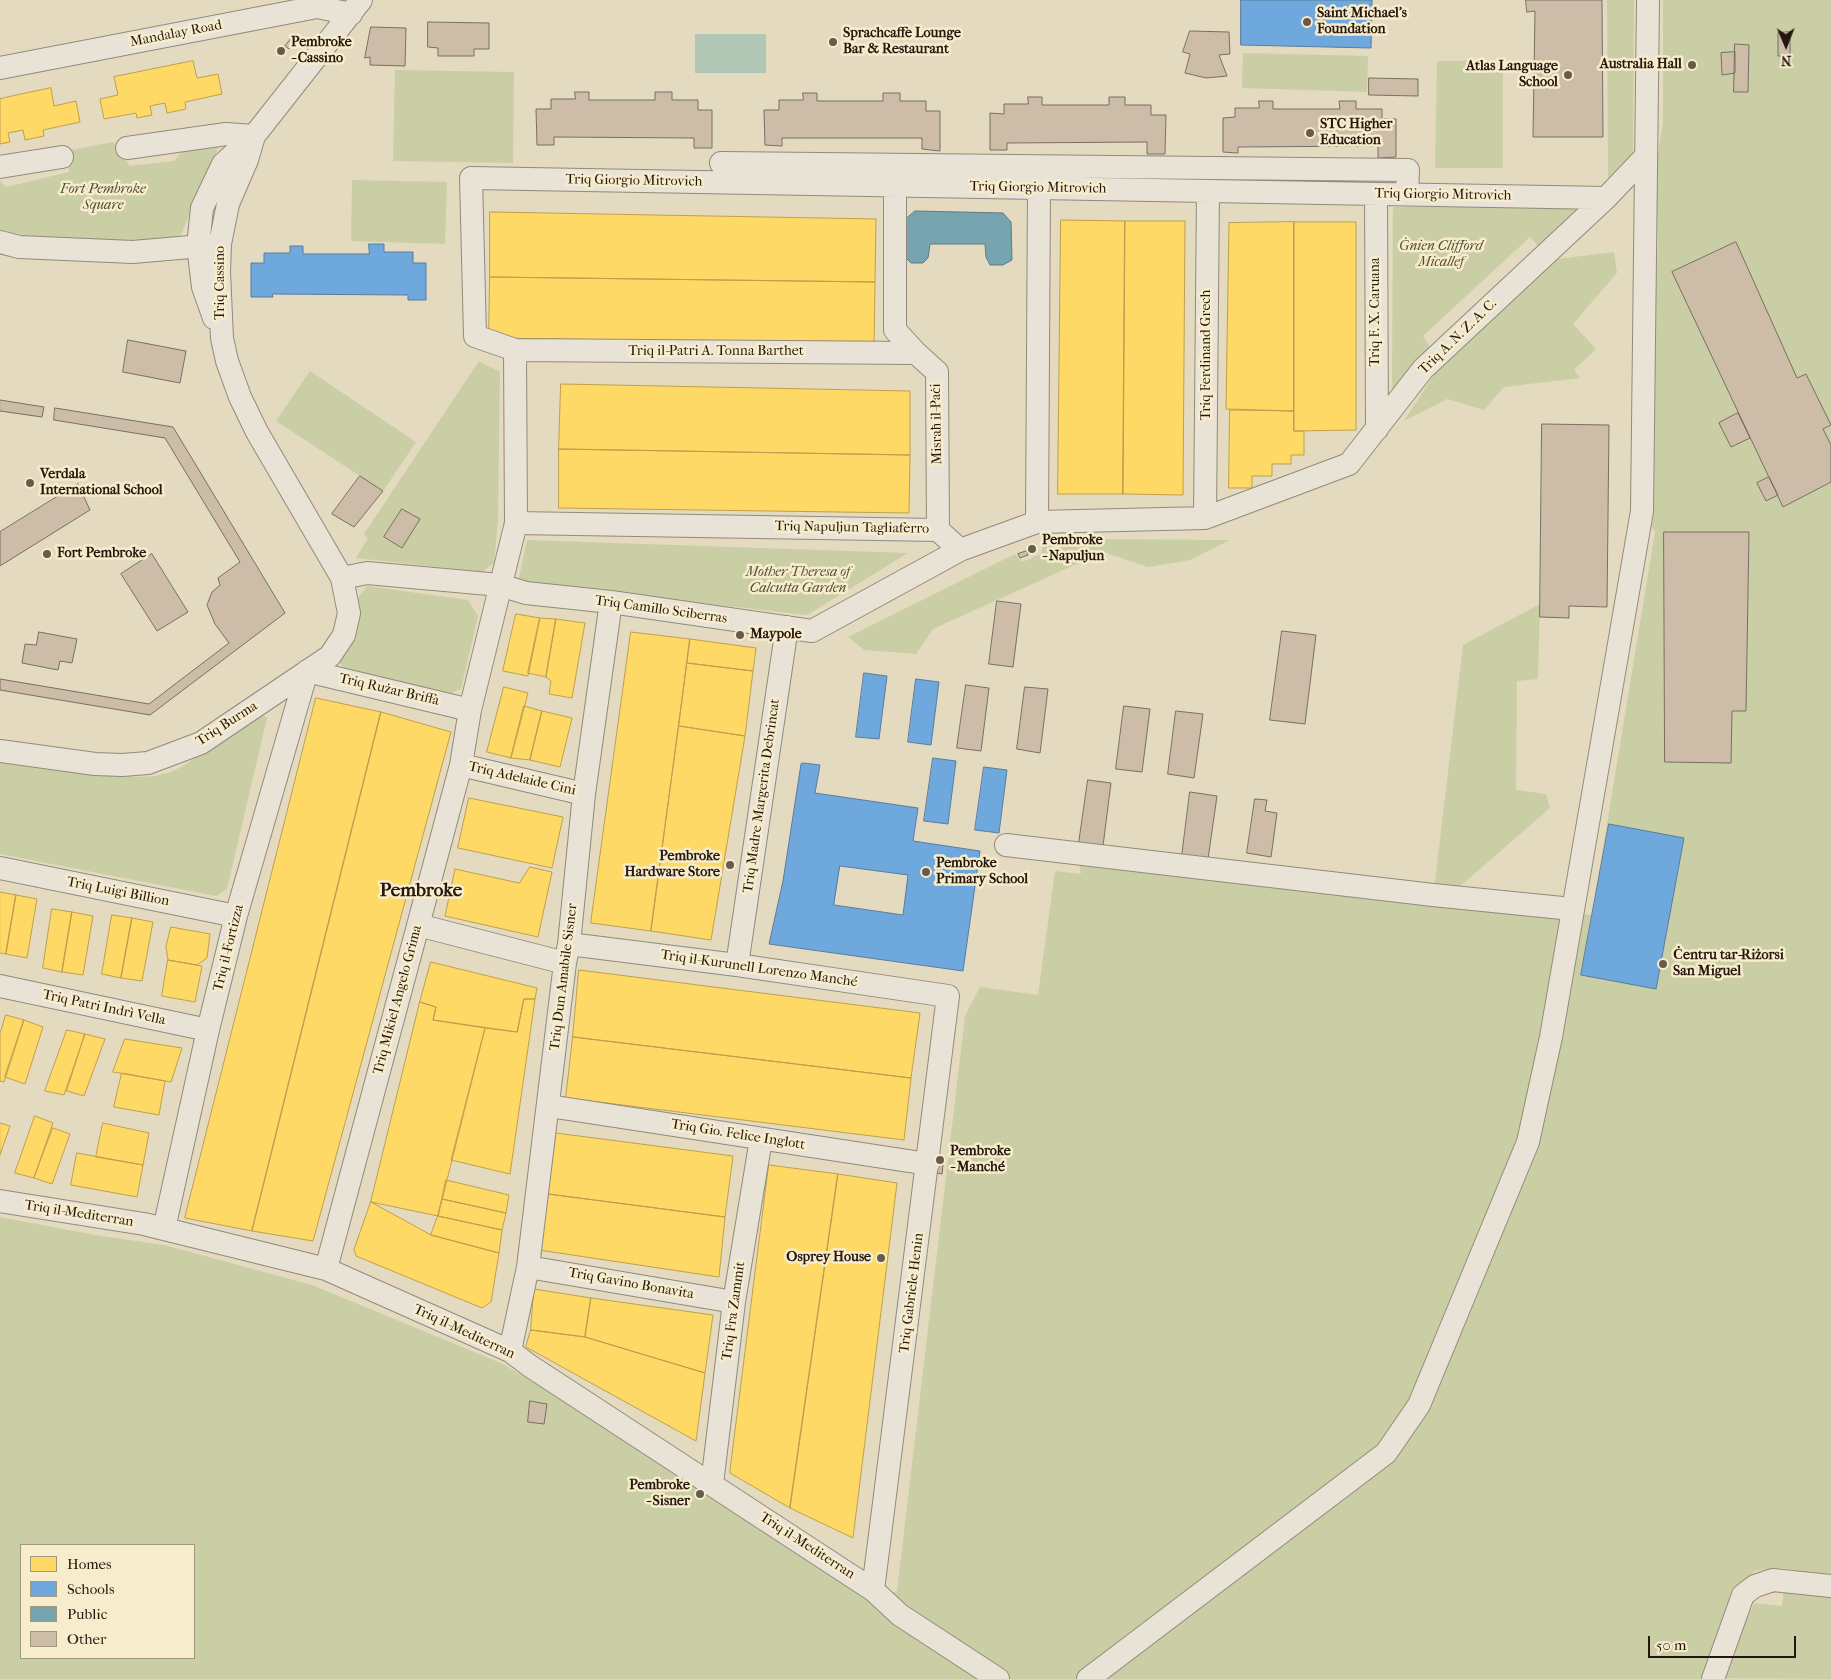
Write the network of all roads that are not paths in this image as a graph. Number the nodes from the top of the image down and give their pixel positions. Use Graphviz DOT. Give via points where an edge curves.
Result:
graph roads {
  1 [pos="1648,0"];
  2 [pos="356,7"];
  3 [pos="0,68"];
  4 [pos="254,136"];
  5 [pos="127,148"];
  6 [pos="1646,156"];
  7 [pos="62,157"];
  8 [pos="721,163"];
  9 [pos="0,167"];
  10 [pos="471,178"];
  11 [pos="896,185"];
  12 [pos="1039,188"];
  13 [pos="1208,191"];
  14 [pos="1376,194"];
  15 [pos="1407,194"];
  16 [pos="1606,198"];
  17 [pos="0,242"];
  18 [pos="210,245"];
  19 [pos="515,350"];
  20 [pos="916,353"];
  21 [pos="1377,429"];
  22 [pos="1205,518"];
  23 [pos="1037,522"];
  24 [pos="516,523"];
  25 [pos="938,530"];
  26 [pos="960,550"];
  27 [pos="342,578"];
  28 [pos="500,585"];
  29 [pos="611,602"];
  30 [pos="787,627"];
  31 [pos="307,671"];
  32 [pos="470,710"];
  33 [pos="0,751"];
  34 [pos="460,765"];
  35 [pos="584,794"];
  36 [pos="1006,845"];
  37 [pos="0,868"];
  38 [pos="1572,909"];
  39 [pos="236,916"];
  40 [pos="418,925"];
  41 [pos="567,954"];
  42 [pos="737,965"];
  43 [pos="0,986"];
  44 [pos="948,996"];
  45 [pos="208,1030"];
  46 [pos="549,1106"];
  47 [pos="761,1139"];
  48 [pos="928,1164"];
  49 [pos="0,1201"];
  50 [pos="164,1229"];
  51 [pos="528,1267"];
  52 [pos="326,1269"];
  53 [pos="734,1302"];
  54 [pos="510,1351"];
  55 [pos="712,1484"];
  56 [pos="1831,1586"];
  57 [pos="874,1590"];
  58 [pos="998,1679"];
  59 [pos="1088,1679"];
  60 [pos="1713,1679"];
  1 -- 6 [label="street"];
  2 -- 3 [label="street, Mandalay Road" via="317,7"];
  2 -- 4 [label="street"];
  4 -- 5 [label="street" via="226,134"];
  4 -- 18 [label="street, Triq Cassino" via="223,164 202,208"];
  6 -- 16 [label="street, Triq A. N. Z. A. C."];
  6 -- 38 [label="street" via="1642,511"];
  7 -- 9 [label="street"];
  8 -- 15 [label="street" via="1408,170"];
  10 -- 11 [label="street, Triq Giorgio Mitrovich"];
  10 -- 19 [label="street, Triq il-Patri A. Tonna Barthet" via="475,336"];
  11 -- 12 [label="street, Triq Giorgio Mitrovich"];
  11 -- 20 [label="street, Misraħ il-Paċi" via="895,330"];
  12 -- 13 [label="street, Triq Giorgio Mitrovich"];
  12 -- 23 [label="street"];
  13 -- 14 [label="street, Triq Giorgio Mitrovich"];
  13 -- 22 [label="street, Triq Ferdinand Grech"];
  14 -- 15 [label="street, Triq Giorgio Mitrovich"];
  14 -- 21 [label="street, Triq F. X. Caruana"];
  15 -- 16 [label="street, Triq Giorgio Mitrovich"];
  16 -- 21 [label="street, Triq A. N. Z. A. C." via="1423,369"];
  17 -- 18 [label="street" via="19,247 133,252"];
  18 -- 27 [label="street, Triq Cassino" via="203,287 240,397"];
  19 -- 20 [label="street, Triq il-Patri A. Tonna Barthet"];
  19 -- 24 [label="street, Triq Mikiel Angelo Grima"];
  20 -- 25 [label="street, Misraħ il-Paċi" via="937,372"];
  21 -- 22 [label="street, Triq A. N. Z. A. C." via="1349,464"];
  22 -- 23 [label="street"];
  23 -- 26 [label="street"];
  24 -- 25 [label="street, Triq Napuljun Tagliaferro"];
  24 -- 28 [label="street, Triq Mikiel Angelo Grima"];
  25 -- 26 [label="street, Triq Napuljun Tagliaferro"];
  26 -- 30 [label="street, Triq Camillo Sciberras" via="812,631"];
  27 -- 28 [label="street, Triq Camillo Sciberras" via="367,573"];
  27 -- 31 [label="street, Triq Burma" via="349,613 344,635 330,656"];
  28 -- 29 [label="street, Triq Camillo Sciberras" via="526,593"];
  28 -- 32 [label="street, Triq Mikiel Angelo Grima"];
  29 -- 30 [label="street, Triq Camillo Sciberras"];
  29 -- 35 [label="street, Triq Dun Amabile Sisner"];
  30 -- 42 [label="street, Triq Madre Margerita Debrincat"];
  31 -- 32 [label="street, Triq Rużar Briffa"];
  31 -- 33 [label="street, Triq Burma" via="201,743 148,763 95,764"];
  31 -- 39 [label="street, Triq il-Fortizza"];
  32 -- 34 [label="street, Triq Mikiel Angelo Grima"];
  34 -- 35 [label="street, Triq Adelaide Cini"];
  34 -- 40 [label="street, Triq Mikiel Angelo Grima"];
  35 -- 41 [label="street, Triq Dun Amabile Sisner"];
  36 -- 38 [label="street"];
  37 -- 39 [label="street, Triq Luigi Billion"];
  38 -- 59 [label="street" via="1528,1142 1419,1405 1386,1453"];
  39 -- 45 [label="street, Triq il-Fortizza"];
  40 -- 41 [label="street, Triq il-Kurunell Lorenzo Manché"];
  40 -- 52 [label="street, Triq Mikiel Angelo Grima"];
  41 -- 42 [label="street, Triq il-Kurunell Lorenzo Manché"];
  41 -- 46 [label="street, Triq Dun Amabile Sisner"];
  42 -- 44 [label="street, Triq il-Kurunell Lorenzo Manché"];
  43 -- 45 [label="street, Triq Patri Indrì Vella"];
  44 -- 48 [label="street, Triq Gabriele Henin"];
  45 -- 50 [label="street, Triq il-Fortizza"];
  46 -- 47 [label="street, Triq Gio. Felice Inglott"];
  46 -- 51 [label="street, Triq Dun Amabile Sisner"];
  47 -- 48 [label="street, Triq Gio. Felice Inglott"];
  47 -- 53 [label="street, Triq Fra Zammit"];
  48 -- 57 [label="street, Triq Gabriele Henin"];
  49 -- 50 [label="street, Triq il-Mediterran"];
  50 -- 52 [label="street, Triq il-Mediterran"];
  51 -- 53 [label="street, Triq Gavino Bonavita"];
  51 -- 54 [label="street, Triq Dun Amabile Sisner"];
  52 -- 54 [label="street, Triq il-Mediterran"];
  53 -- 55 [label="street, Triq Fra Zammit"];
  54 -- 55 [label="street, Triq il-Mediterran"];
  55 -- 57 [label="street, Triq il-Mediterran"];
  56 -- 60 [label="street" via="1773,1580 1742,1595"];
  57 -- 58 [label="street, Triq il-Mediterran" via="900,1615"];
}
